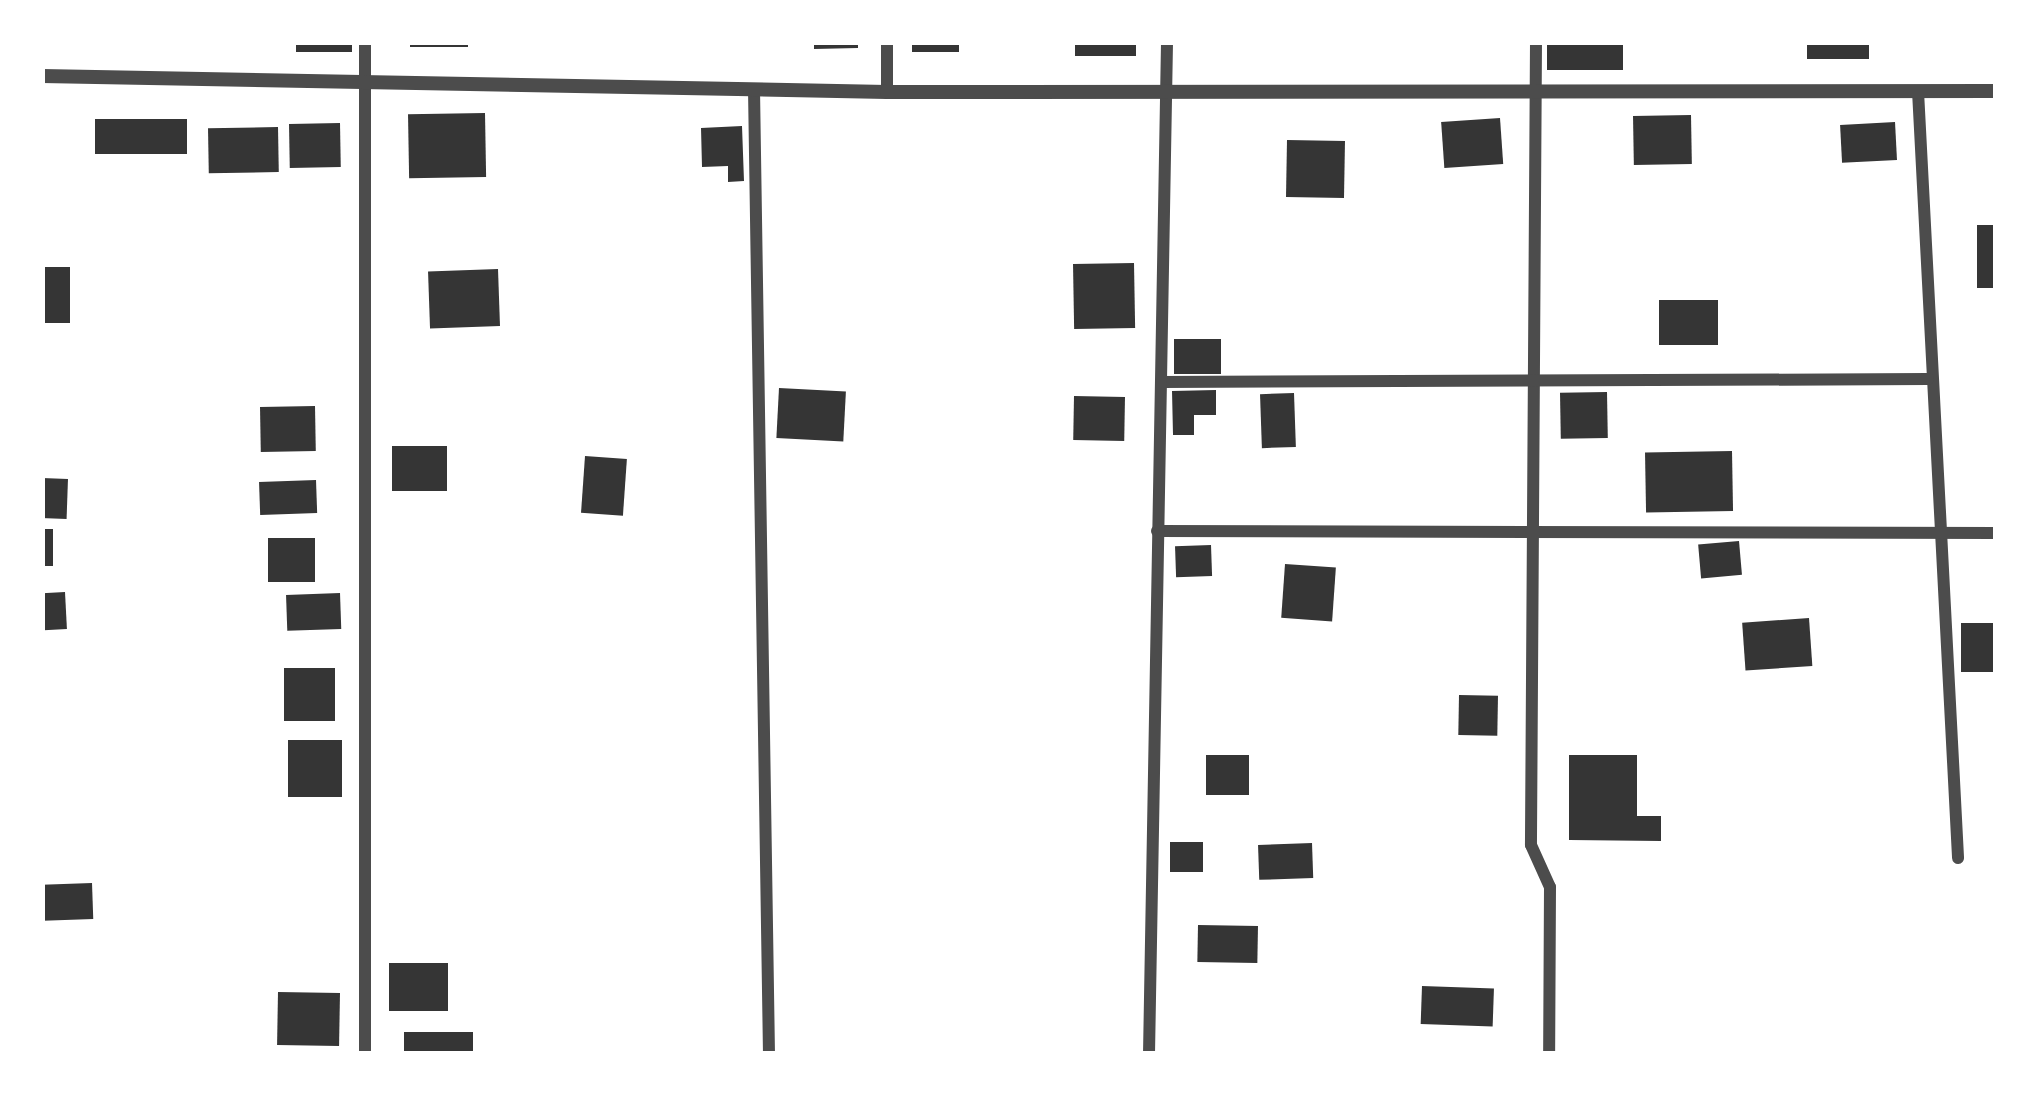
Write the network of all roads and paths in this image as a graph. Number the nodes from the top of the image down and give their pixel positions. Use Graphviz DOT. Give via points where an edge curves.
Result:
graph roads {
  1 [pos="365,42"];
  2 [pos="887,42"];
  3 [pos="1167,42"];
  4 [pos="1536,42"];
  5 [pos="42,76"];
  6 [pos="362,82"];
  7 [pos="754,89"];
  8 [pos="1918,91"];
  9 [pos="1996,91"];
  10 [pos="887,92"];
  11 [pos="1168,92"];
  12 [pos="1533,92"];
  13 [pos="1928,379"];
  14 [pos="1161,382"];
  15 [pos="1539,382"];
  16 [pos="1157,531"];
  17 [pos="1938,531"];
  18 [pos="1536,532"];
  19 [pos="1996,532"];
  20 [pos="1958,858"];
  21 [pos="364,1054"];
  22 [pos="769,1054"];
  23 [pos="1149,1054"];
  24 [pos="1549,1054"];
  1 -- 6 [label="street"];
  2 -- 10 [label="street"];
  3 -- 11 [label="street"];
  4 -- 12 [label="street"];
  5 -- 6 [label="street"];
  6 -- 7 [label="street"];
  6 -- 21 [label="street"];
  7 -- 10 [label="street"];
  7 -- 22 [label="street"];
  8 -- 9 [label="street"];
  8 -- 12 [label="street"];
  8 -- 13 [label="street"];
  10 -- 11 [label="street"];
  11 -- 12 [label="street"];
  11 -- 14 [label="street"];
  12 -- 15 [label="street"];
  13 -- 15 [label="street"];
  13 -- 17 [label="street"];
  14 -- 15 [label="street"];
  14 -- 16 [label="street"];
  15 -- 18 [label="street"];
  16 -- 18 [label="street"];
  16 -- 23 [label="street"];
  17 -- 18 [label="street"];
  17 -- 19 [label="street"];
  17 -- 20 [label="street"];
  18 -- 24 [label="street" via="1531,845 1550,887"];
}
